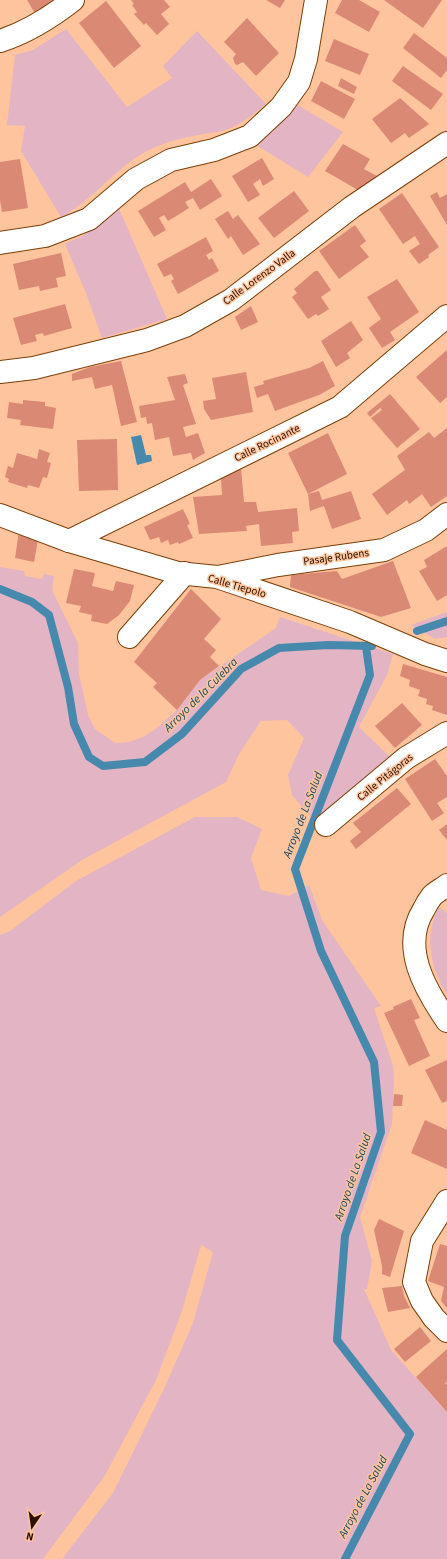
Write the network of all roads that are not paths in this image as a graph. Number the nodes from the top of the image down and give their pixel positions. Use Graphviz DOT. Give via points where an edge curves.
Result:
graph roads {
  1 [pos="73,0"];
  2 [pos="316,0"];
  3 [pos="0,41"];
  4 [pos="447,143"];
  5 [pos="0,243"];
  6 [pos="447,316"];
  7 [pos="0,372"];
  8 [pos="447,514"];
  9 [pos="0,515"];
  10 [pos="68,541"];
  11 [pos="185,573"];
  12 [pos="217,577"];
  13 [pos="129,637"];
  14 [pos="447,661"];
  15 [pos="447,733"];
  16 [pos="326,825"];
  17 [pos="447,885"];
  18 [pos="447,1021"];
  19 [pos="447,1201"];
  20 [pos="447,1331"];
  1 -- 3 [label="street" via="50,18 20,35"];
  2 -- 5 [label="street" via="306,59 299,82 281,107 250,136 214,150 171,160 136,179 89,220 45,236"];
  4 -- 7 [label="street, Calle Lorenzo Valla" via="352,207 231,300 185,326 147,340 34,368"];
  6 -- 10 [label="street, Calle Rocinante" via="340,408"];
  8 -- 12 [label="street, Pasaje Rubens" via="426,530 384,550 278,565"];
  9 -- 10 [label="street, Calle Tiepolo"];
  10 -- 11 [label="street, Calle Tiepolo"];
  11 -- 12 [label="street, Calle Tiepolo"];
  11 -- 13 [label="street"];
  12 -- 14 [label="street, Calle Tiepolo" via="350,622"];
  15 -- 16 [label="street, Calle Pitágoras" via="406,758"];
  17 -- 18 [label="street" via="431,897 420,916 414,936 416,959 424,982"];
  19 -- 20 [label="street" via="422,1241 414,1282 422,1301"];
}
